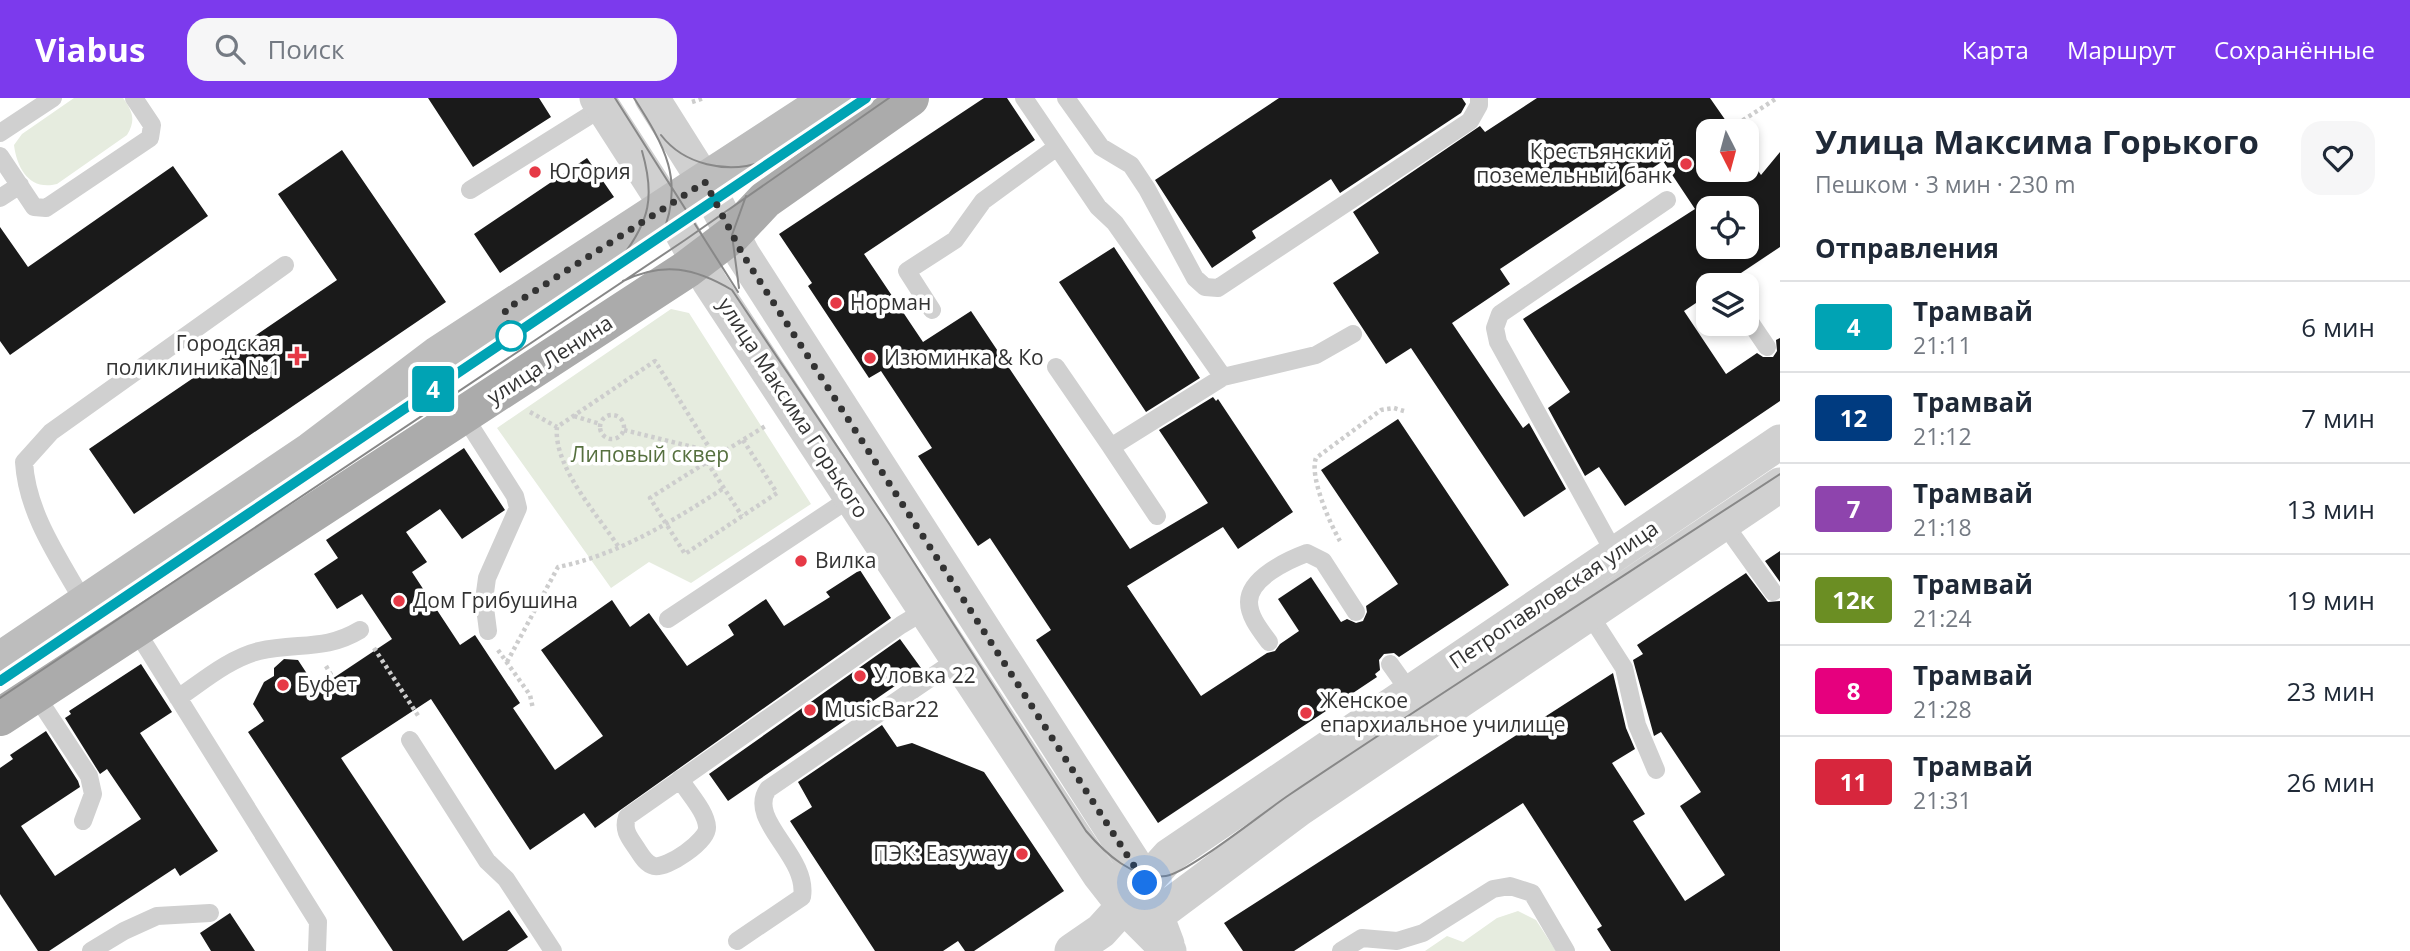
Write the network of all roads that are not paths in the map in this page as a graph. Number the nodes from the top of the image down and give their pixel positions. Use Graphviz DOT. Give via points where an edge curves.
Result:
graph roads {
  1 [pos="53,98"];
  2 [pos="134,98"];
  3 [pos="652,98"];
  4 [pos="832,98"];
  5 [pos="910,98"];
  6 [pos="1024,98"];
  7 [pos="1066,98"];
  8 [pos="1479,98"];
  9 [pos="600,102"];
  10 [pos="0,133"];
  11 [pos="1057,147"];
  12 [pos="0,156"];
  13 [pos="705,182"];
  14 [pos="20,185"];
  15 [pos="470,190"];
  16 [pos="0,198"];
  17 [pos="1667,200"];
  18 [pos="667,207"];
  19 [pos="732,235"];
  20 [pos="697,262"];
  21 [pos="285,265"];
  22 [pos="932,310"];
  23 [pos="1353,334"];
  24 [pos="1759,336"];
  25 [pos="1767,347"];
  26 [pos="1056,367"];
  27 [pos="1223,377"];
  28 [pos="464,416"];
  29 [pos="1780,442"];
  30 [pos="1111,447"];
  31 [pos="1780,485"];
  32 [pos="852,498"];
  33 [pos="1157,516"];
  34 [pos="1723,522"];
  35 [pos="1615,554"];
  36 [pos="1773,592"];
  37 [pos="85,604"];
  38 [pos="926,610"];
  39 [pos="1356,612"];
  40 [pos="1588,612"];
  41 [pos="668,619"];
  42 [pos="134,627"];
  43 [pos="488,631"];
  44 [pos="365,636"];
  45 [pos="1269,642"];
  46 [pos="958,659"];
  47 [pos="0,661"];
  48 [pos="1390,664"];
  49 [pos="1410,692"];
  50 [pos="35,694"];
  51 [pos="178,698"];
  52 [pos="0,717"];
  53 [pos="413,745"];
  54 [pos="1656,770"];
  55 [pos="680,779"];
  56 [pos="83,821"];
  57 [pos="1133,911"];
  58 [pos="210,913"];
  59 [pos="737,941"];
  60 [pos="1400,946"];
  61 [pos="91,951"];
  62 [pos="317,951"];
  63 [pos="553,951"];
  64 [pos="1072,951"];
  65 [pos="1169,951"];
  66 [pos="1341,951"];
  67 [pos="1566,951"];
  1 -- 10 [label="lane"];
  2 -- 14 [label="lane" via="152,125 150,138 46,208 34,207"];
  3 -- 13 [label="street, улица Максима Горького"];
  4 -- 13 [label="main road"];
  5 -- 19 [label="main road, улица Ленина" via="765,200"];
  6 -- 11 [label="lane"];
  7 -- 8 [label="lane" via="1101,148 1130,165 1195,278 1205,287 1218,288 1469,121"];
  9 -- 15 [label="lane"];
  9 -- 18 [label="street, улица Максима Горького"];
  11 -- 22 [label="lane" via="983,201 955,240 907,271"];
  11 -- 27 [label="lane"];
  12 -- 14 [label="lane"];
  13 -- 18 [label="main road"];
  13 -- 19 [label="street, улица Максима Горького"];
  14 -- 16 [label="lane"];
  17 -- 35 [label="lane" via="1500,314 1495,328 1498,342"];
  18 -- 20 [label="street, улица Максима Горького"];
  18 -- 37 [label="main road" via="438,355 311,451"];
  19 -- 20 [label="main road, улица Ленина"];
  19 -- 57 [label="street, улица Максима Горького"];
  20 -- 28 [label="main road, улица Ленина"];
  20 -- 32 [label="street, улица Максима Горького"];
  21 -- 37 [label="lane" via="51,432 24,462 25,481 47,538"];
  23 -- 27 [label="lane" via="1316,355"];
  24 -- 25 [label="lane"];
  26 -- 30 [label="lane"];
  27 -- 30 [label="lane"];
  28 -- 42 [label="main road, улица Ленина"];
  28 -- 43 [label="lane" via="518,508 487,578"];
  29 -- 35 [label="street, Петропавловская улица"];
  30 -- 33 [label="lane"];
  31 -- 34 [label="street, Петропавловская улица"];
  32 -- 38 [label="street, улица Максима Горького"];
  32 -- 41 [label="lane"];
  34 -- 36 [label="lane"];
  34 -- 40 [label="street, Петропавловская улица"];
  35 -- 49 [label="street, Петропавловская улица"];
  37 -- 47 [label="main road"];
  38 -- 46 [label="street, улица Максима Горького"];
  38 -- 55 [label="lane"];
  39 -- 45 [label="lane" via="1323,561 1307,553 1283,562 1254,587 1248,601 1251,615"];
  40 -- 54 [label="lane" via="1624,668 1637,725"];
  40 -- 57 [label="street, Петропавловская улица" via="1384,755"];
  42 -- 50 [label="main road, улица Ленина"];
  42 -- 51 [label="lane"];
  44 -- 51 [label="lane" via="331,645 257,651 234,660"];
  46 -- 57 [label="street, улица Максима Горького" via="1099,874"];
  46 -- 59 [label="lane" via="768,789 761,798 762,810 800,870 805,882 802,897"];
  48 -- 49 [label="lane"];
  49 -- 57 [label="street, Петропавловская улица" via="1169,856"];
  50 -- 52 [label="main road, улица Ленина"];
  50 -- 56 [label="lane" via="89,776 93,794"];
  51 -- 62 [label="lane" via="318,922"];
  53 -- 63 [label="lane" via="487,861 506,879"];
  55 -- 55 [label="lane" via="627,817 624,825 649,864 656,867 668,864 708,831 706,819"];
  57 -- 64 [label="street, Петропавловская улица"];
  57 -- 65 [label="street, улица Максима Горького"];
  58 -- 61 [label="lane" via="157,916"];
  60 -- 66 [label="lane" via="1362,938"];
  60 -- 67 [label="lane" via="1493,889 1510,886 1532,894"];
}
